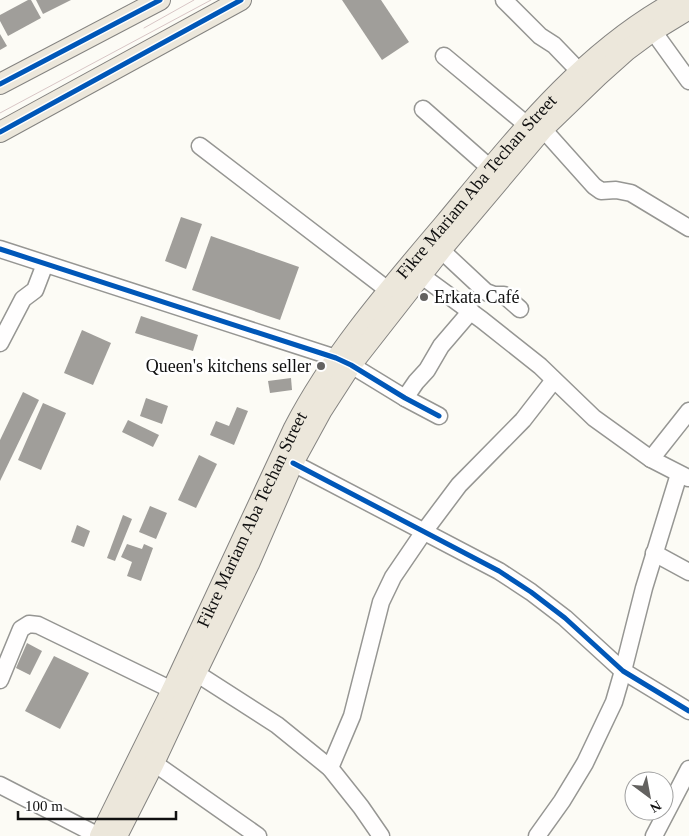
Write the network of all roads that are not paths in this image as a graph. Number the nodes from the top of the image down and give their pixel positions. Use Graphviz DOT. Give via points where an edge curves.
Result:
graph roads {
  1 [pos="160,0"];
  2 [pos="241,0"];
  3 [pos="504,0"];
  4 [pos="678,0"];
  5 [pos="689,9"];
  6 [pos="653,31"];
  7 [pos="444,56"];
  8 [pos="580,72"];
  9 [pos="689,81"];
  10 [pos="0,84"];
  11 [pos="423,109"];
  12 [pos="535,127"];
  13 [pos="0,132"];
  14 [pos="200,146"];
  15 [pos="498,166"];
  16 [pos="689,228"];
  17 [pos="0,249"];
  18 [pos="440,250"];
  19 [pos="45,264"];
  20 [pos="422,276"];
  21 [pos="388,290"];
  22 [pos="520,309"];
  23 [pos="471,311"];
  24 [pos="0,343"];
  25 [pos="344,361"];
  26 [pos="554,380"];
  27 [pos="405,398"];
  28 [pos="689,412"];
  29 [pos="439,416"];
  30 [pos="652,459"];
  31 [pos="293,464"];
  32 [pos="684,476"];
  33 [pos="423,532"];
  34 [pos="654,553"];
  35 [pos="689,572"];
  36 [pos="623,671"];
  37 [pos="196,672"];
  38 [pos="0,680"];
  39 [pos="172,690"];
  40 [pos="689,711"];
  41 [pos="154,764"];
  42 [pos="330,768"];
  43 [pos="689,769"];
  44 [pos="0,785"];
  45 [pos="99,836"];
  46 [pos="117,836"];
  47 [pos="258,836"];
  48 [pos="381,836"];
  49 [pos="536,836"];
  50 [pos="654,836"];
  1 -- 10 [label="main road"];
  2 -- 13 [label="main road"];
  3 -- 8 [label="street"];
  4 -- 8 [label="main road, Fikre Mariam Aba Techan Street" via="641,22"];
  5 -- 6 [label="main road, Fikre Mariam Aba Techan Street"];
  6 -- 9 [label="street"];
  6 -- 12 [label="main road, Fikre Mariam Aba Techan Street"];
  7 -- 12 [label="street"];
  8 -- 12 [label="main road, Fikre Mariam Aba Techan Street"];
  11 -- 15 [label="street"];
  12 -- 15 [label="main road, Fikre Mariam Aba Techan Street"];
  12 -- 16 [label="street" via="594,186 601,190 631,193"];
  14 -- 21 [label="street"];
  15 -- 18 [label="main road, Fikre Mariam Aba Techan Street"];
  15 -- 21 [label="main road, Fikre Mariam Aba Techan Street"];
  17 -- 19 [label="street"];
  18 -- 20 [label="main road, Fikre Mariam Aba Techan Street"];
  18 -- 22 [label="street" via="486,292 504,295"];
  19 -- 24 [label="street" via="35,290 23,299"];
  19 -- 25 [label="street"];
  20 -- 23 [label="street"];
  20 -- 25 [label="main road, Fikre Mariam Aba Techan Street"];
  21 -- 25 [label="main road, Fikre Mariam Aba Techan Street"];
  23 -- 26 [label="street"];
  23 -- 27 [label="street" via="441,346"];
  25 -- 27 [label="street"];
  25 -- 31 [label="main road, Fikre Mariam Aba Techan Street"];
  25 -- 39 [label="main road, Fikre Mariam Aba Techan Street" via="308,400"];
  26 -- 30 [label="street" via="594,418"];
  26 -- 33 [label="street" via="523,420 459,485"];
  27 -- 29 [label="street"];
  28 -- 30 [label="street"];
  30 -- 32 [label="street"];
  31 -- 33 [label="street"];
  31 -- 37 [label="main road, Fikre Mariam Aba Techan Street"];
  32 -- 34 [label="street"];
  33 -- 36 [label="street" via="499,571 531,592"];
  33 -- 42 [label="street" via="393,577 381,602 352,716"];
  34 -- 35 [label="street"];
  34 -- 36 [label="street"];
  36 -- 40 [label="street"];
  36 -- 49 [label="street" via="614,702 584,763"];
  37 -- 41 [label="main road, Fikre Mariam Aba Techan Street"];
  37 -- 42 [label="street" via="278,724"];
  38 -- 39 [label="street" via="21,629 29,624 38,625"];
  39 -- 45 [label="main road, Fikre Mariam Aba Techan Street"];
  41 -- 46 [label="main road, Fikre Mariam Aba Techan Street"];
  41 -- 47 [label="street"];
  42 -- 48 [label="street"];
  43 -- 50 [label="street"];
  44 -- 45 [label="street"];
}
